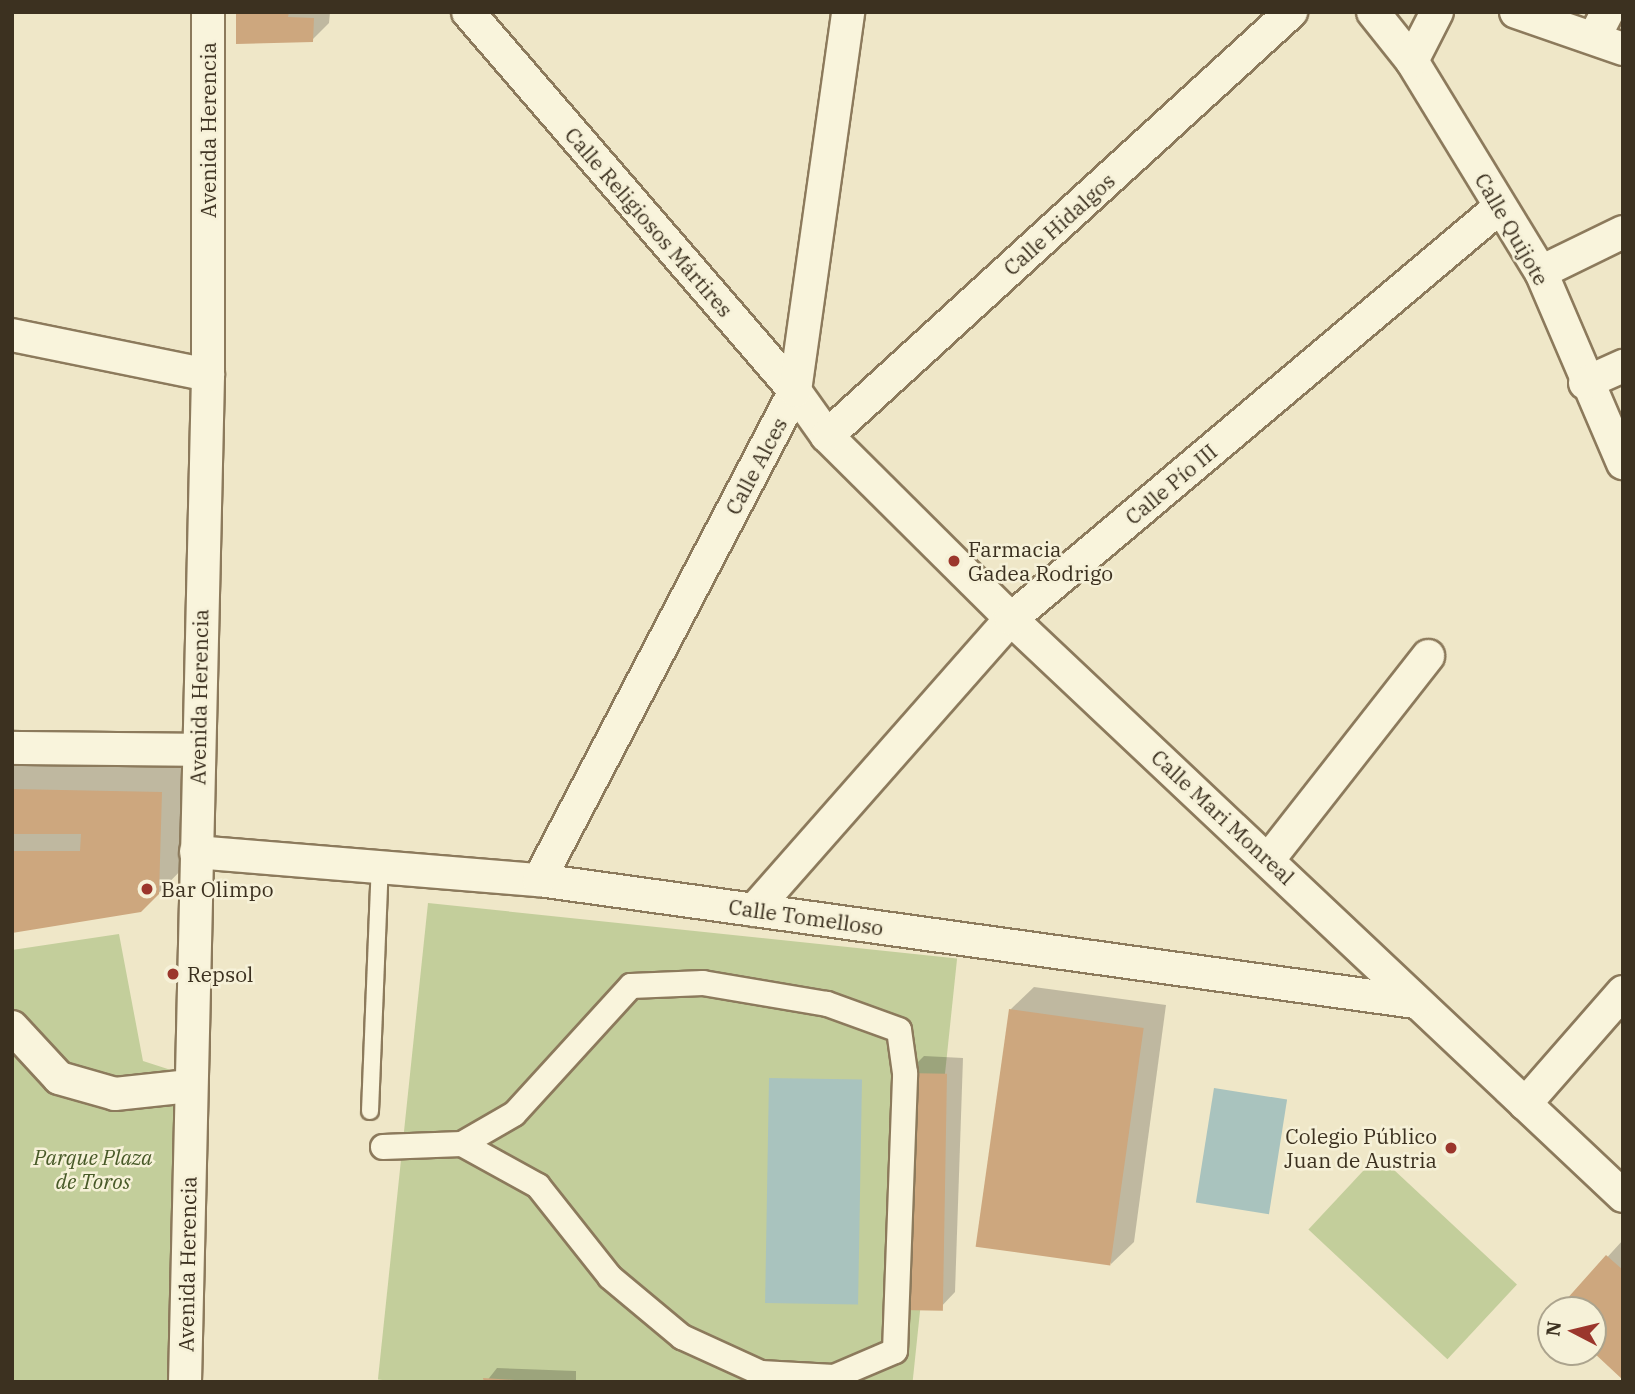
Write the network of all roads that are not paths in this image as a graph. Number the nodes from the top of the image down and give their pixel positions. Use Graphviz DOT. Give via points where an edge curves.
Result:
graph roads {
  1 [pos="208,12"];
  2 [pos="468,12"];
  3 [pos="848,12"];
  4 [pos="1291,12"];
  5 [pos="1373,12"];
  6 [pos="1437,12"];
  7 [pos="1516,12"];
  8 [pos="1608,33"];
  9 [pos="1412,61"];
  10 [pos="1500,207"];
  11 [pos="1623,232"];
  12 [pos="1541,272"];
  13 [pos="12,335"];
  14 [pos="1623,366"];
  15 [pos="208,374"];
  16 [pos="1585,383"];
  17 [pos="795,391"];
  18 [pos="827,436"];
  19 [pos="1623,463"];
  20 [pos="1012,619"];
  21 [pos="1428,656"];
  22 [pos="12,748"];
  23 [pos="197,750"];
  24 [pos="196,852"];
  25 [pos="1269,859"];
  26 [pos="380,867"];
  27 [pos="539,880"];
  28 [pos="754,910"];
  29 [pos="1623,992"];
  30 [pos="1415,1002"];
  31 [pos="12,1027"];
  32 [pos="190,1086"];
  33 [pos="1525,1104"];
  34 [pos="370,1111"];
  35 [pos="462,1144"];
  36 [pos="383,1147"];
  37 [pos="1623,1196"];
  38 [pos="185,1382"];
  1 -- 15 [label="street, Avenida Herencia"];
  2 -- 17 [label="street, Calle Religiosos Mártires"];
  3 -- 17 [label="street, Calle Alces"];
  4 -- 18 [label="street, Calle Hidalgos"];
  5 -- 9 [label="street, Calle Quijote"];
  6 -- 9 [label="street"];
  7 -- 8 [label="street"];
  9 -- 10 [label="street, Calle Quijote"];
  10 -- 12 [label="street, Calle Quijote"];
  10 -- 20 [label="street, Calle Pío III"];
  11 -- 12 [label="street"];
  12 -- 16 [label="street, Calle Quijote"];
  13 -- 15 [label="street"];
  14 -- 16 [label="street"];
  15 -- 23 [label="street, Avenida Herencia"];
  16 -- 19 [label="street, Calle Quijote"];
  17 -- 18 [label="street, Calle Religiosos Mártires"];
  17 -- 27 [label="street, Calle Alces"];
  18 -- 20 [label="street, Calle Mari Monreal"];
  20 -- 25 [label="street, Calle Mari Monreal"];
  20 -- 28 [label="street, Calle Pío III"];
  21 -- 25 [label="street"];
  22 -- 23 [label="street"];
  23 -- 24 [label="street, Avenida Herencia"];
  24 -- 26 [label="street, Calle Tomelloso"];
  24 -- 32 [label="street, Avenida Herencia"];
  25 -- 30 [label="street, Calle Mari Monreal"];
  26 -- 27 [label="street, Calle Tomelloso"];
  26 -- 34 [label="lane"];
  27 -- 28 [label="street, Calle Tomelloso"];
  28 -- 30 [label="street, Calle Tomelloso"];
  29 -- 33 [label="street"];
  30 -- 33 [label="street, Calle Mari Monreal"];
  31 -- 32 [label="street" via="59,1078 114,1094"];
  32 -- 38 [label="street, Avenida Herencia"];
  33 -- 37 [label="street, Calle Mari Monreal"];
  35 -- 35 [label="street" via="538,1186 610,1277 682,1337 761,1373 834,1377 895,1351 905,1073 899,1030 827,1004 731,988 631,986 514,1114"];
  35 -- 36 [label="street"];
}
